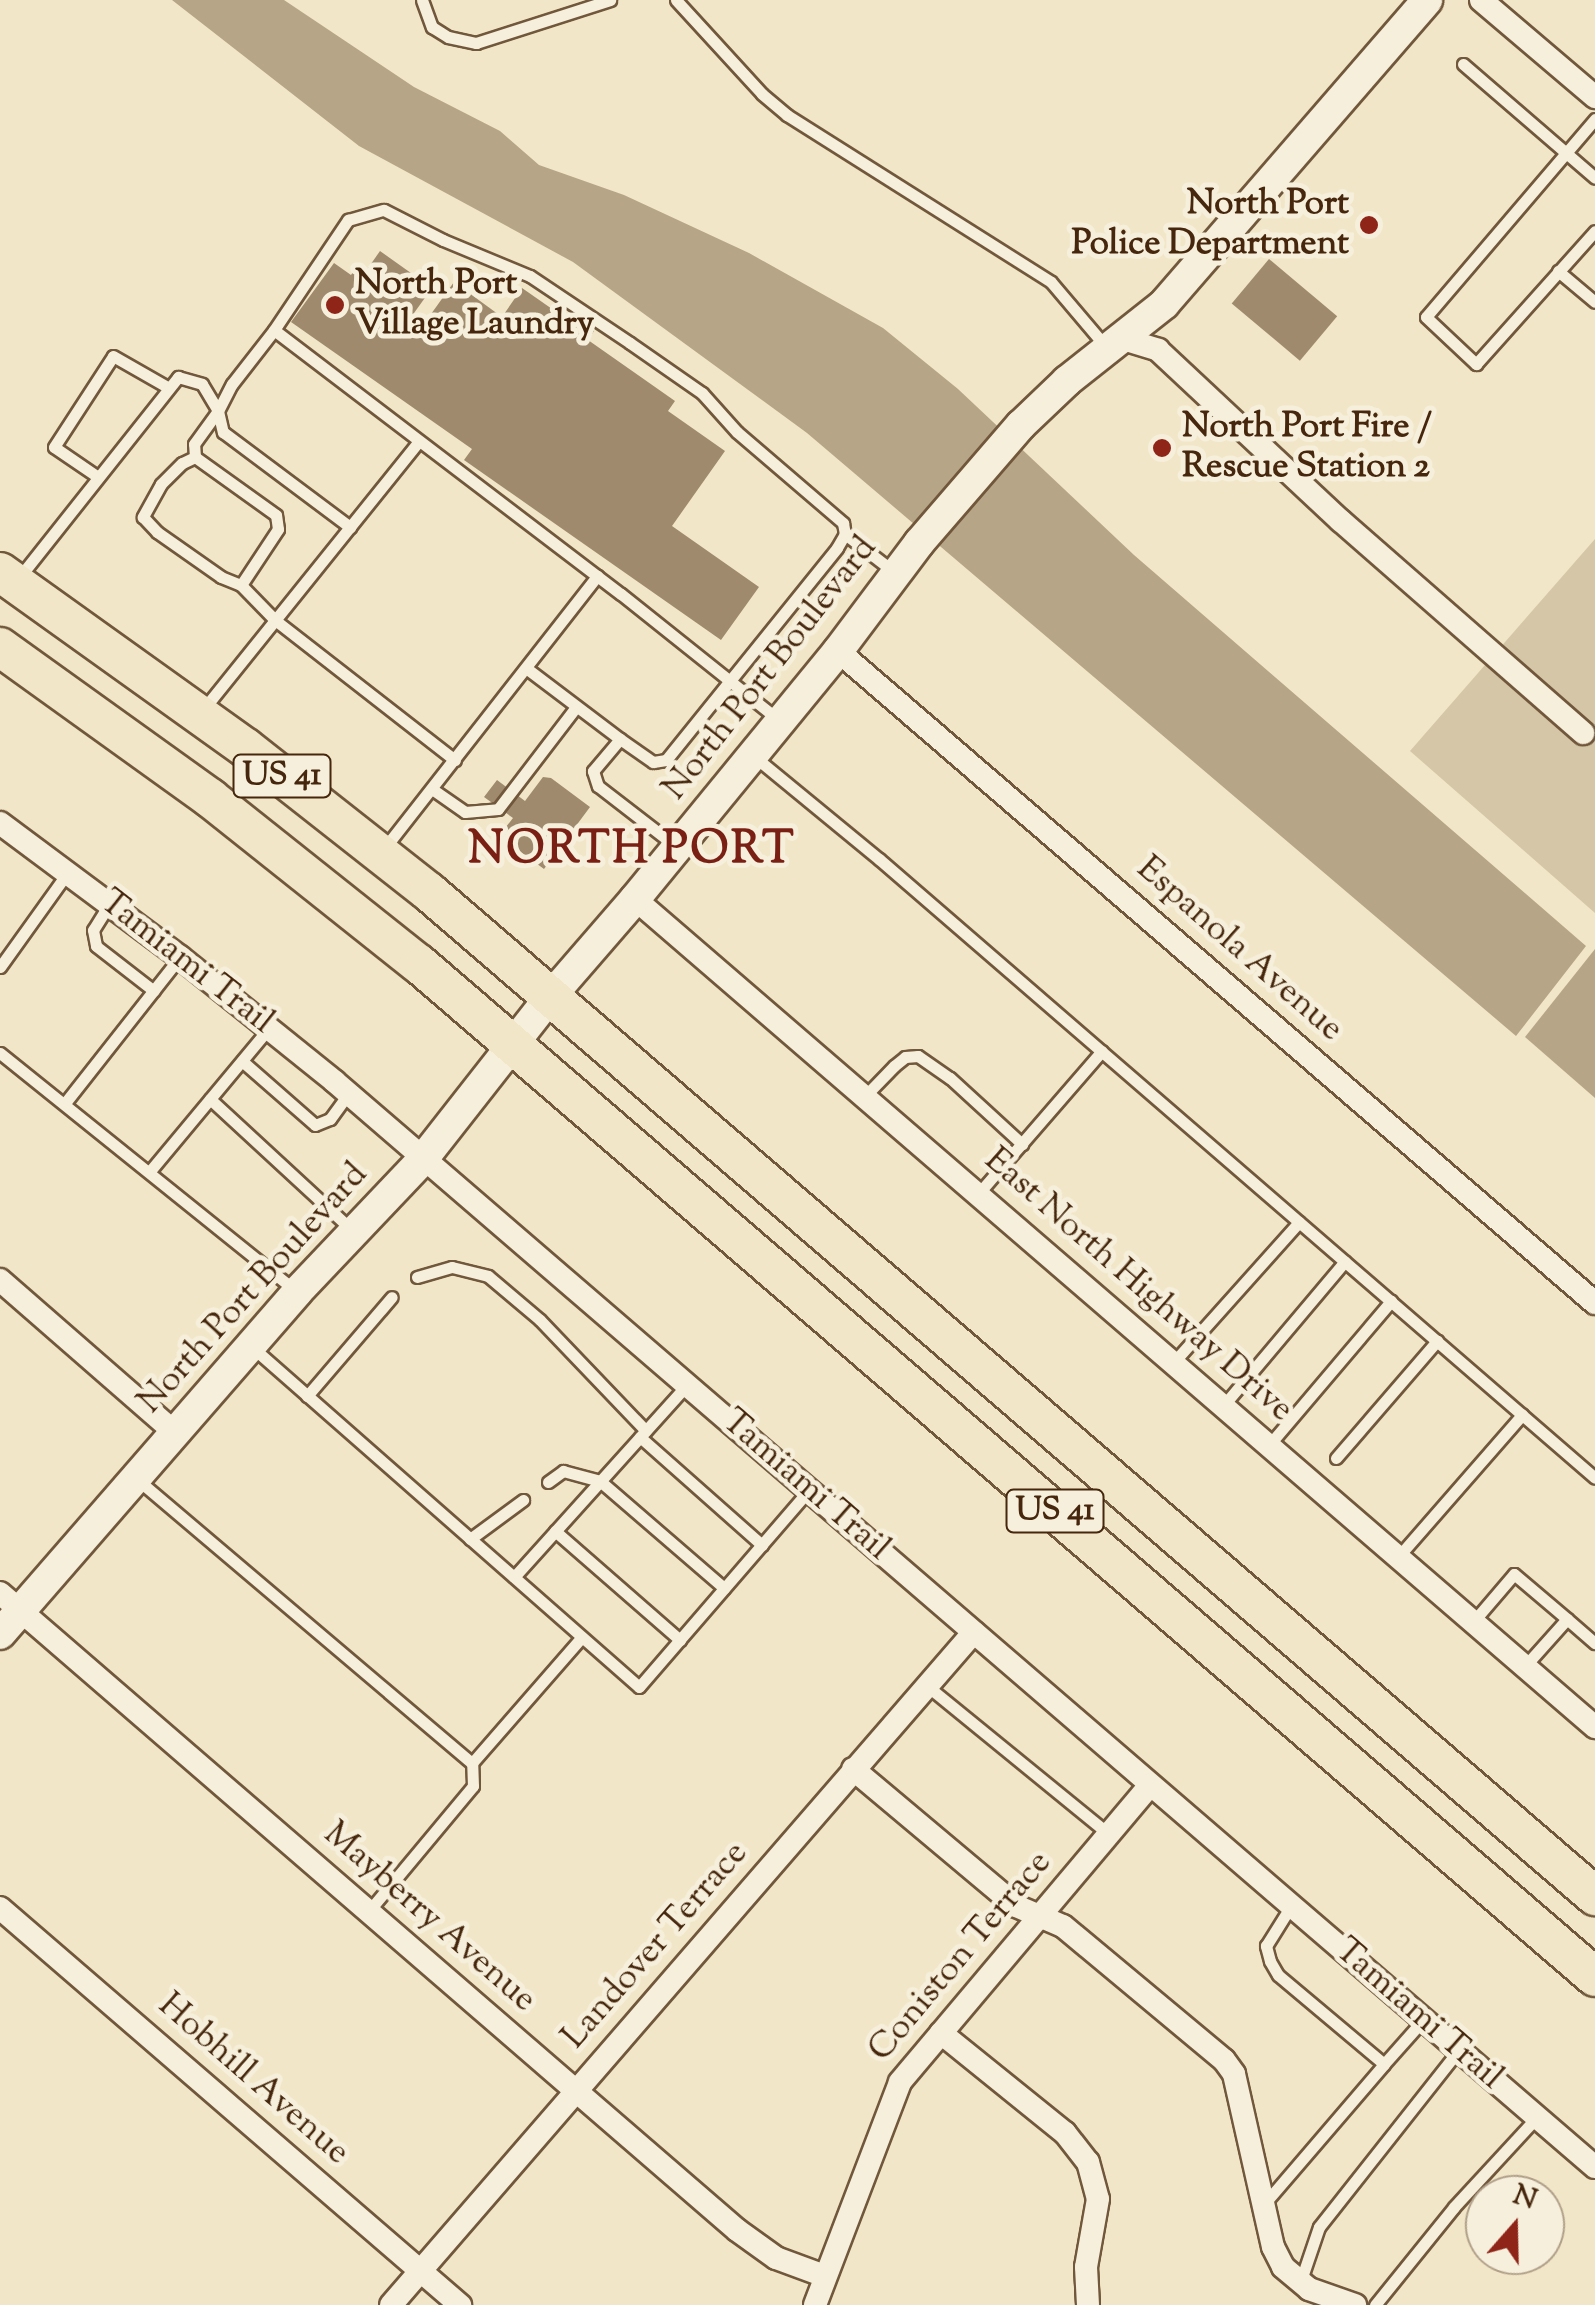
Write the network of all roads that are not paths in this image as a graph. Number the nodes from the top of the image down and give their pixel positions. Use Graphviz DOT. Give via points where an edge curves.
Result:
graph roads {
  1 [pos="422,0"];
  2 [pos="610,0"];
  3 [pos="676,0"];
  4 [pos="1426,0"];
  5 [pos="1481,0"];
  6 [pos="1462,64"];
  7 [pos="1595,97"];
  8 [pos="1593,127"];
  9 [pos="1565,154"];
  10 [pos="1595,178"];
  11 [pos="1595,231"];
  12 [pos="1558,271"];
  13 [pos="1595,302"];
  14 [pos="274,330"];
  15 [pos="1115,343"];
  16 [pos="168,388"];
  17 [pos="218,411"];
  18 [pos="418,442"];
  19 [pos="195,457"];
  20 [pos="98,478"];
  21 [pos="350,527"];
  22 [pos="845,534"];
  23 [pos="896,573"];
  24 [pos="596,576"];
  25 [pos="8,578"];
  26 [pos="241,585"];
  27 [pos="276,620"];
  28 [pos="0,647"];
  29 [pos="838,650"];
  30 [pos="526,668"];
  31 [pos="728,680"];
  32 [pos="576,706"];
  33 [pos="200,714"];
  34 [pos="780,722"];
  35 [pos="1583,733"];
  36 [pos="620,739"];
  37 [pos="752,755"];
  38 [pos="455,760"];
  39 [pos="432,789"];
  40 [pos="0,823"];
  41 [pos="677,847"];
  42 [pos="380,853"];
  43 [pos="68,872"];
  44 [pos="635,899"];
  45 [pos="110,903"];
  46 [pos="180,957"];
  47 [pos="0,968"];
  48 [pos="154,990"];
  49 [pos="551,996"];
  50 [pos="269,1028"];
  51 [pos="514,1046"];
  52 [pos="1102,1051"];
  53 [pos="0,1053"];
  54 [pos="242,1060"];
  55 [pos="349,1094"];
  56 [pos="864,1097"];
  57 [pos="210,1099"];
  58 [pos="65,1104"];
  59 [pos="1022,1144"];
  60 [pos="423,1159"];
  61 [pos="150,1171"];
  62 [pos="978,1194"];
  63 [pos="1300,1222"];
  64 [pos="354,1232"];
  65 [pos="1345,1261"];
  66 [pos="417,1278"];
  67 [pos="0,1280"];
  68 [pos="297,1292"];
  69 [pos="392,1297"];
  70 [pos="1391,1301"];
  71 [pos="1595,1303"];
  72 [pos="1436,1340"];
  73 [pos="250,1345"];
  74 [pos="1173,1363"];
  75 [pos="688,1385"];
  76 [pos="307,1396"];
  77 [pos="1223,1406"];
  78 [pos="1522,1415"];
  79 [pos="174,1432"];
  80 [pos="643,1434"];
  81 [pos="1269,1446"];
  82 [pos="1336,1458"];
  83 [pos="135,1477"];
  84 [pos="1595,1478"];
  85 [pos="600,1481"];
  86 [pos="548,1482"];
  87 [pos="810,1490"];
  88 [pos="523,1500"];
  89 [pos="555,1531"];
  90 [pos="470,1539"];
  91 [pos="762,1545"];
  92 [pos="1398,1557"];
  93 [pos="514,1577"];
  94 [pos="724,1588"];
  95 [pos="10,1601"];
  96 [pos="1567,1619"];
  97 [pos="1473,1622"];
  98 [pos="974,1632"];
  99 [pos="0,1634"];
  100 [pos="582,1637"];
  101 [pos="680,1640"];
  102 [pos="1595,1643"];
  103 [pos="1525,1666"];
  104 [pos="926,1685"];
  105 [pos="1595,1727"];
  106 [pos="472,1763"];
  107 [pos="853,1769"];
  108 [pos="1150,1785"];
  109 [pos="1110,1835"];
  110 [pos="1595,1896"];
  111 [pos="1292,1906"];
  112 [pos="0,1908"];
  113 [pos="368,1912"];
  114 [pos="1041,1916"];
  115 [pos="1595,1976"];
  116 [pos="1424,2020"];
  117 [pos="941,2033"];
  118 [pos="1459,2050"];
  119 [pos="1384,2064"];
  120 [pos="576,2092"];
  121 [pos="1537,2117"];
  122 [pos="1595,2167"];
  123 [pos="1264,2204"];
  124 [pos="420,2271"];
  125 [pos="825,2276"];
  126 [pos="1300,2283"];
  127 [pos="392,2305"];
  128 [pos="460,2305"];
  129 [pos="815,2305"];
  130 [pos="1088,2305"];
  131 [pos="1354,2305"];
  132 [pos="1375,2305"];
  1 -- 2 [label="lane" via="432,26 476,43"];
  3 -- 15 [label="lane" via="787,115 1051,282"];
  4 -- 15 [label="street, North Port Boulevard" via="1206,258"];
  5 -- 7 [label="street"];
  6 -- 9 [label="lane"];
  8 -- 9 [label="lane"];
  9 -- 10 [label="lane"];
  9 -- 12 [label="lane" via="1426,318 1476,364"];
  11 -- 12 [label="lane"];
  12 -- 13 [label="lane"];
  14 -- 17 [label="lane"];
  14 -- 18 [label="lane"];
  14 -- 22 [label="lane" via="348,220 384,210 530,276 702,392 737,432 843,523"];
  15 -- 23 [label="street, North Port Boulevard" via="1020,425"];
  15 -- 35 [label="street" via="1158,350"];
  16 -- 17 [label="lane" via="178,377 190,378 202,384"];
  16 -- 20 [label="lane"];
  16 -- 20 [label="lane" via="113,356 54,447"];
  17 -- 19 [label="lane" via="194,444"];
  17 -- 21 [label="lane" via="223,432"];
  18 -- 21 [label="lane"];
  18 -- 24 [label="lane"];
  19 -- 26 [label="lane" via="276,514 278,530"];
  19 -- 26 [label="lane" via="161,484 144,517 173,544"];
  20 -- 25 [label="lane"];
  21 -- 27 [label="lane"];
  22 -- 23 [label="lane"];
  22 -- 31 [label="lane"];
  23 -- 29 [label="street, North Port Boulevard"];
  24 -- 30 [label="lane"];
  24 -- 31 [label="lane"];
  25 -- 33 [label="main road, US 41"];
  26 -- 27 [label="lane"];
  27 -- 33 [label="lane"];
  27 -- 38 [label="lane"];
  28 -- 51 [label="main road, US 41" via="256,834"];
  29 -- 34 [label="street, North Port Boulevard"];
  29 -- 71 [label="street, Espanola Avenue"];
  30 -- 32 [label="lane"];
  30 -- 38 [label="lane"];
  31 -- 34 [label="lane"];
  31 -- 36 [label="lane" via="666,760 653,762"];
  32 -- 36 [label="lane"];
  32 -- 39 [label="lane" via="498,810 464,812"];
  33 -- 42 [label="main road, US 41"];
  34 -- 37 [label="street, North Port Boulevard"];
  36 -- 41 [label="lane" via="593,771 598,786"];
  37 -- 41 [label="street, North Port Boulevard"];
  37 -- 52 [label="lane"];
  38 -- 39 [label="lane"];
  39 -- 42 [label="lane"];
  40 -- 43 [label="street, Tamiami Trail"];
  41 -- 44 [label="street, North Port Boulevard"];
  42 -- 49 [label="main road, US 41"];
  43 -- 45 [label="street, Tamiami Trail"];
  43 -- 47 [label="lane"];
  44 -- 49 [label="street, North Port Boulevard"];
  44 -- 56 [label="street, East North Highway Drive"];
  45 -- 46 [label="street, Tamiami Trail"];
  45 -- 48 [label="lane" via="93,930 96,946"];
  46 -- 48 [label="lane"];
  46 -- 50 [label="street, Tamiami Trail"];
  48 -- 58 [label="lane"];
  49 -- 51 [label="street, North Port Boulevard"];
  49 -- 110 [label="main road, US 41"];
  50 -- 54 [label="lane"];
  50 -- 55 [label="street, Tamiami Trail"];
  51 -- 60 [label="street, North Port Boulevard"];
  51 -- 115 [label="main road, US 41"];
  52 -- 59 [label="lane"];
  52 -- 63 [label="lane"];
  53 -- 58 [label="lane"];
  54 -- 55 [label="lane" via="315,1125"];
  54 -- 57 [label="lane"];
  55 -- 60 [label="street, Tamiami Trail"];
  56 -- 59 [label="lane" via="894,1066 918,1056"];
  56 -- 62 [label="street, East North Highway Drive"];
  57 -- 61 [label="lane"];
  57 -- 64 [label="lane"];
  58 -- 61 [label="lane"];
  59 -- 62 [label="lane"];
  60 -- 64 [label="street, North Port Boulevard"];
  60 -- 75 [label="street, Tamiami Trail"];
  61 -- 68 [label="lane"];
  62 -- 74 [label="street, East North Highway Drive"];
  63 -- 65 [label="lane"];
  63 -- 74 [label="lane"];
  64 -- 68 [label="street, North Port Boulevard"];
  65 -- 70 [label="lane"];
  65 -- 77 [label="lane"];
  66 -- 80 [label="lane" via="452,1266 488,1276 540,1320"];
  67 -- 79 [label="street"];
  68 -- 73 [label="street, North Port Boulevard"];
  69 -- 76 [label="lane"];
  70 -- 72 [label="lane"];
  70 -- 81 [label="lane"];
  72 -- 78 [label="lane"];
  72 -- 82 [label="lane"];
  73 -- 76 [label="lane"];
  73 -- 79 [label="street, North Port Boulevard"];
  74 -- 77 [label="street, East North Highway Drive"];
  75 -- 80 [label="lane"];
  75 -- 87 [label="street, Tamiami Trail"];
  76 -- 90 [label="lane"];
  77 -- 81 [label="street, East North Highway Drive"];
  78 -- 84 [label="lane"];
  78 -- 92 [label="lane"];
  79 -- 83 [label="street, North Port Boulevard"];
  80 -- 85 [label="lane"];
  80 -- 91 [label="lane"];
  81 -- 92 [label="street, East North Highway Drive"];
  83 -- 95 [label="street, North Port Boulevard"];
  83 -- 106 [label="lane"];
  85 -- 86 [label="lane" via="563,1472"];
  85 -- 89 [label="lane"];
  85 -- 94 [label="lane"];
  87 -- 91 [label="lane"];
  87 -- 98 [label="street, Tamiami Trail"];
  88 -- 90 [label="lane"];
  89 -- 93 [label="lane"];
  89 -- 101 [label="lane"];
  90 -- 93 [label="lane"];
  91 -- 94 [label="lane"];
  92 -- 97 [label="street, East North Highway Drive"];
  93 -- 100 [label="lane"];
  94 -- 101 [label="lane"];
  95 -- 99 [label="street, North Port Boulevard"];
  95 -- 113 [label="street, Mayberry Avenue"];
  96 -- 97 [label="lane" via="1514,1574"];
  96 -- 102 [label="lane"];
  96 -- 103 [label="lane"];
  97 -- 103 [label="street, East North Highway Drive"];
  98 -- 104 [label="street, Landover Terrace"];
  98 -- 108 [label="street, Tamiami Trail"];
  100 -- 101 [label="lane" via="638,1687"];
  100 -- 106 [label="lane"];
  103 -- 105 [label="street, East North Highway Drive"];
  104 -- 107 [label="street, Landover Terrace"];
  104 -- 109 [label="lane"];
  106 -- 113 [label="lane" via="473,1786"];
  107 -- 114 [label="street" via="1016,1906"];
  107 -- 120 [label="street, Landover Terrace"];
  108 -- 109 [label="street, Coniston Terrace"];
  108 -- 111 [label="street, Tamiami Trail"];
  109 -- 114 [label="street, Coniston Terrace"];
  111 -- 116 [label="street, Tamiami Trail"];
  111 -- 119 [label="lane" via="1266,1946 1278,1976"];
  112 -- 124 [label="street, Hobhill Avenue"];
  113 -- 120 [label="street, Mayberry Avenue"];
  114 -- 117 [label="street, Coniston Terrace"];
  114 -- 123 [label="street" via="1062,1926 1224,2060 1234,2074"];
  116 -- 118 [label="street, Tamiami Trail"];
  116 -- 119 [label="lane"];
  117 -- 125 [label="street, Coniston Terrace" via="892,2095"];
  117 -- 130 [label="street" via="1065,2133 1088,2162 1098,2200 1086,2267"];
  118 -- 121 [label="street, Tamiami Trail"];
  118 -- 126 [label="lane" via="1319,2227"];
  119 -- 123 [label="lane"];
  120 -- 124 [label="street, Landover Terrace"];
  120 -- 125 [label="street, Mayberry Avenue" via="767,2253"];
  121 -- 122 [label="street, Tamiami Trail"];
  121 -- 132 [label="lane"];
  123 -- 126 [label="street" via="1273,2246"];
  124 -- 127 [label="street, Landover Terrace"];
  124 -- 128 [label="street, Hobhill Avenue"];
  125 -- 129 [label="street, Coniston Terrace"];
  126 -- 131 [label="street"];
}
